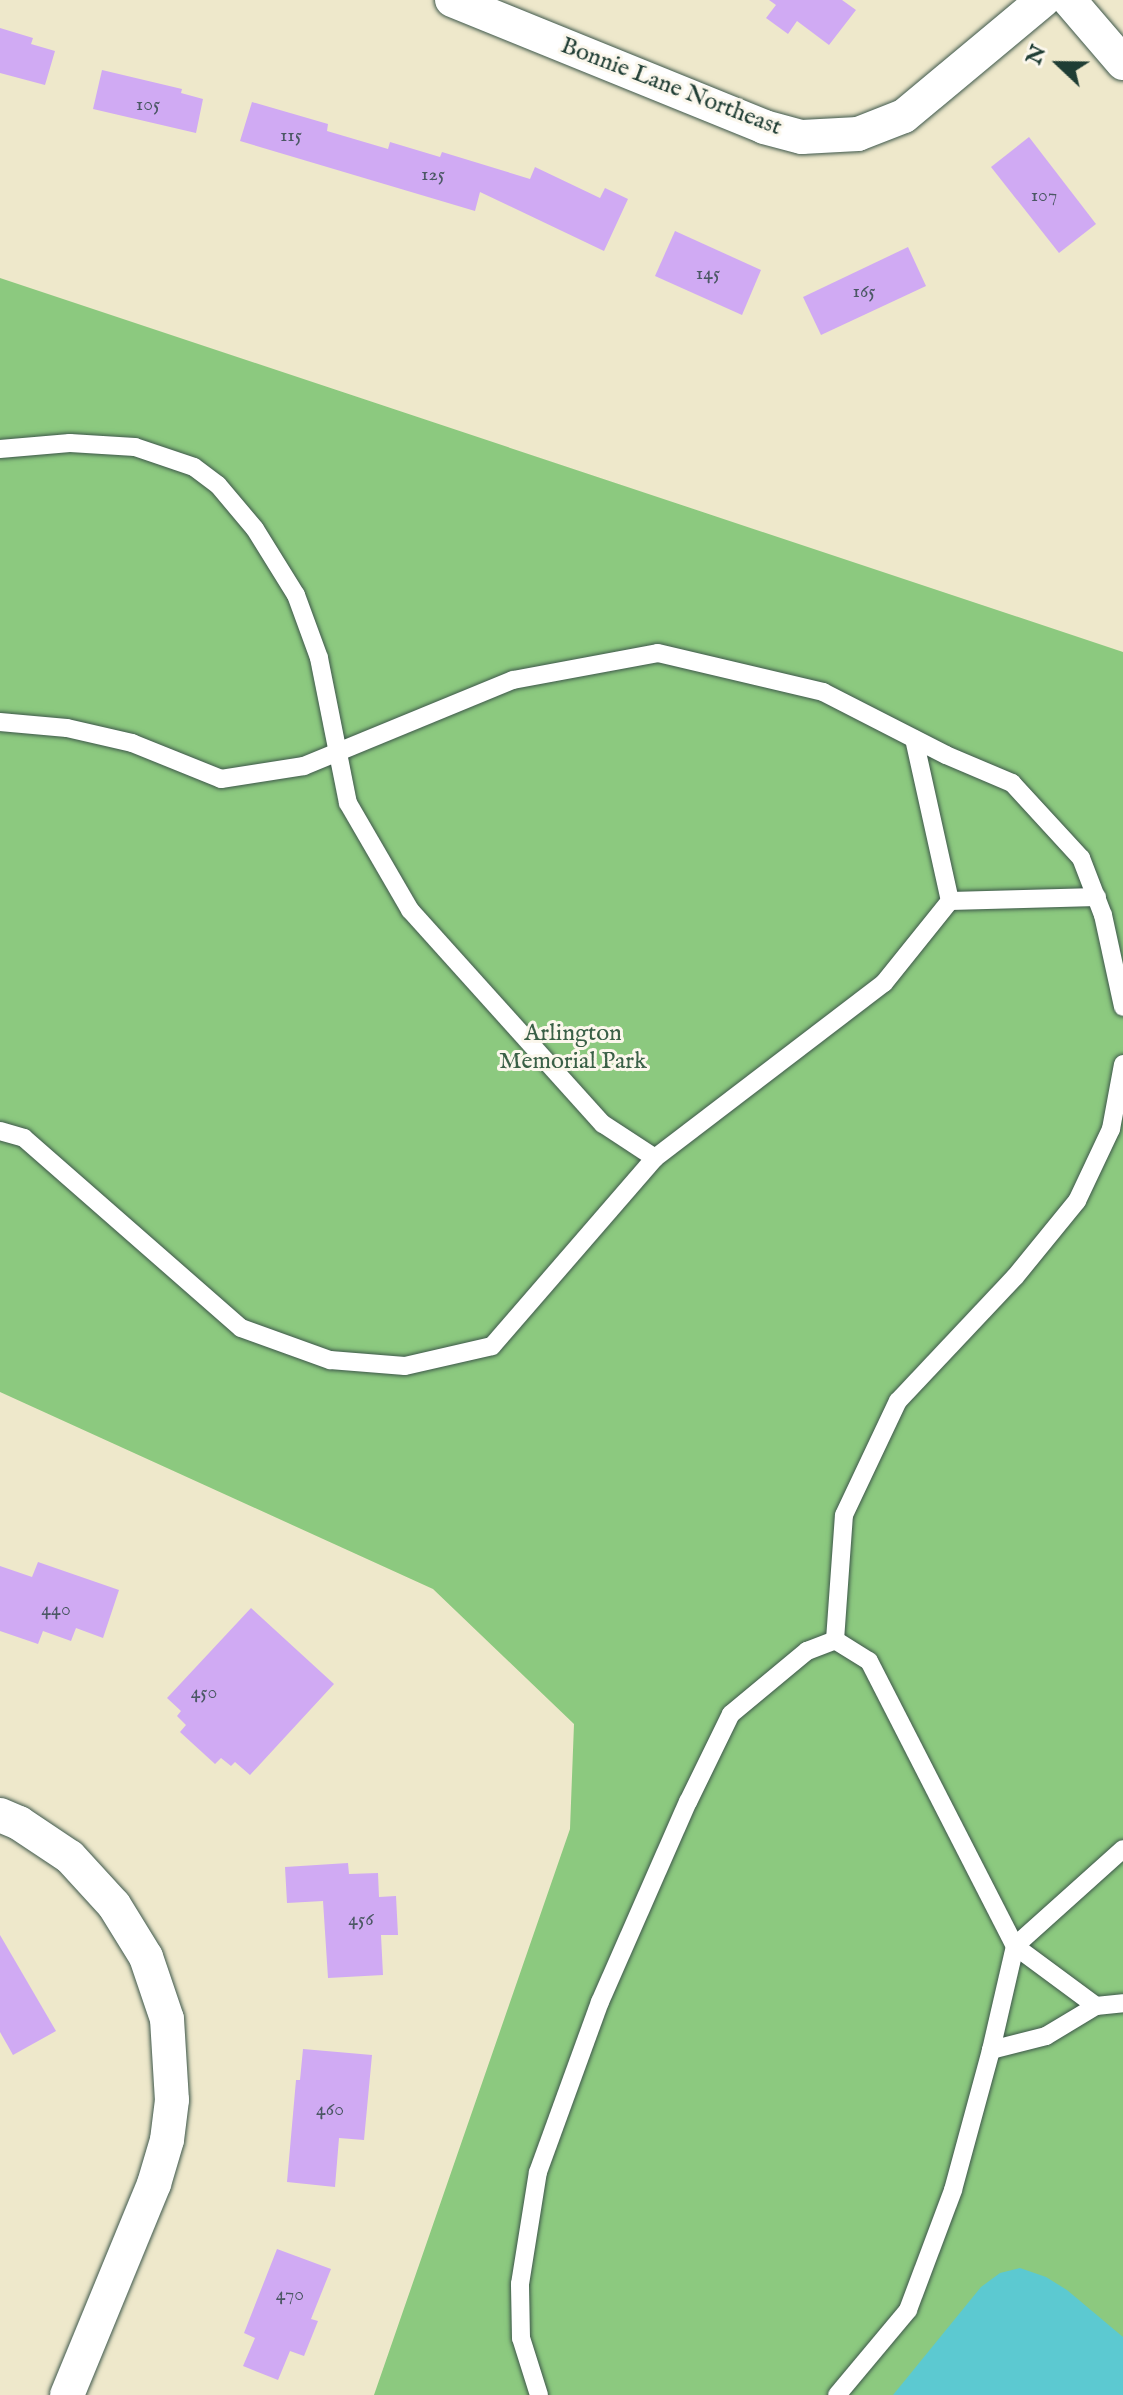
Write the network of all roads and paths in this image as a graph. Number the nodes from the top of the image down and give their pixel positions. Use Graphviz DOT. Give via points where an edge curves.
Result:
graph roads {
  1 [pos="452,0"];
  2 [pos="1043,0"];
  3 [pos="1069,0"];
  4 [pos="1123,63"];
  5 [pos="0,449"];
  6 [pos="0,722"];
  7 [pos="914,739"];
  8 [pos="337,752"];
  9 [pos="1097,897"];
  10 [pos="950,901"];
  11 [pos="1123,1007"];
  12 [pos="1123,1064"];
  13 [pos="0,1131"];
  14 [pos="655,1158"];
  15 [pos="835,1640"];
  16 [pos="0,1815"];
  17 [pos="1123,1849"];
  18 [pos="1015,1946"];
  19 [pos="1123,2003"];
  20 [pos="1096,2006"];
  21 [pos="991,2050"];
  22 [pos="67,2395"];
  23 [pos="539,2395"];
  24 [pos="837,2395"];
  1 -- 2 [label="street, Bonnie Lane Northeast" via="764,127 802,137 858,134 904,116"];
  3 -- 4 [label="street"];
  5 -- 8 [label="lane" via="70,443 135,447 194,467 218,485 255,529 296,595 319,658"];
  6 -- 8 [label="lane" via="67,728 132,743 221,779 304,766"];
  7 -- 8 [label="lane" via="823,692 658,653 513,680"];
  7 -- 9 [label="lane" via="1012,783 1081,858"];
  7 -- 10 [label="lane"];
  8 -- 14 [label="lane" via="348,803 410,910 603,1124"];
  9 -- 10 [label="lane"];
  9 -- 11 [label="lane"];
  10 -- 14 [label="lane" via="884,983"];
  12 -- 15 [label="lane" via="1111,1129 1077,1201 1015,1277 898,1401 844,1515"];
  13 -- 14 [label="lane" via="24,1138 241,1328 330,1360 405,1366 492,1346"];
  15 -- 18 [label="lane" via="869,1661"];
  15 -- 23 [label="lane" via="807,1651 731,1714 600,2002 538,2172 520,2284 521,2338"];
  16 -- 22 [label="street" via="70,1857 114,1905 146,1957 167,2019 172,2100 167,2140"];
  17 -- 18 [label="lane"];
  18 -- 20 [label="lane"];
  18 -- 21 [label="lane"];
  19 -- 20 [label="lane"];
  20 -- 21 [label="lane" via="1046,2036"];
  21 -- 24 [label="lane" via="953,2190 908,2310"];
}
